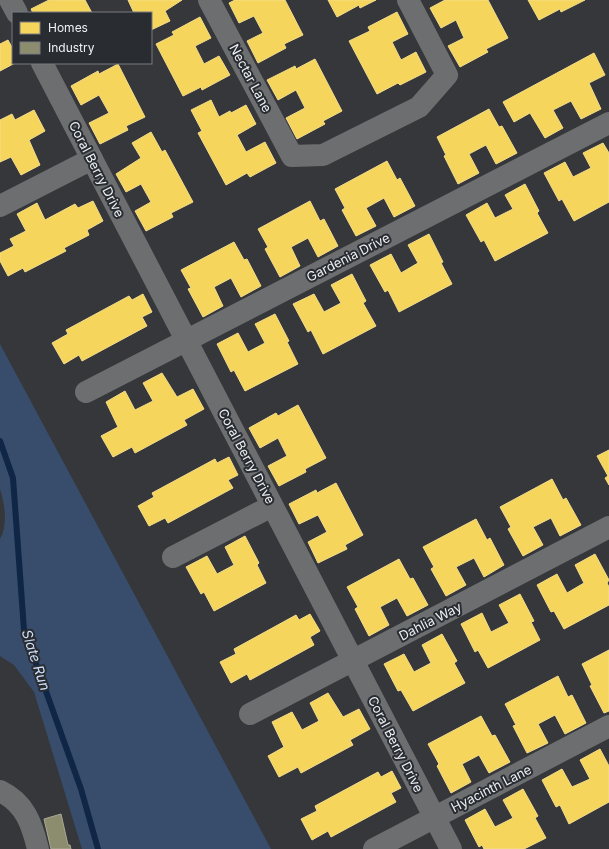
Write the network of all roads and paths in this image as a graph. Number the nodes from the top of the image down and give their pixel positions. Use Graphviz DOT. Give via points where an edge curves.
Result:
graph roads {
  1 [pos="10,0"];
  2 [pos="209,0"];
  3 [pos="408,0"];
  4 [pos="16,12"];
  5 [pos="43,64"];
  6 [pos="609,122"];
  7 [pos="92,159"];
  8 [pos="0,206"];
  9 [pos="186,340"];
  10 [pos="86,392"];
  11 [pos="272,506"];
  12 [pos="609,527"];
  13 [pos="173,557"];
  14 [pos="353,661"];
  15 [pos="250,714"];
  16 [pos="609,726"];
  17 [pos="0,791"];
  18 [pos="434,817"];
  19 [pos="38,849"];
  20 [pos="374,849"];
  21 [pos="451,849"];
  1 -- 4 [label="street"];
  2 -- 3 [label="street, Nectar Lane" via="292,156 323,155 419,107 447,75"];
  5 -- 7 [label="street, Coral Berry Drive"];
  6 -- 9 [label="street, Gardenia Drive"];
  7 -- 8 [label="street"];
  7 -- 9 [label="street, Coral Berry Drive"];
  9 -- 10 [label="street, Gardenia Drive"];
  9 -- 11 [label="street, Coral Berry Drive"];
  11 -- 13 [label="street"];
  11 -- 14 [label="street, Coral Berry Drive"];
  12 -- 14 [label="street, Dahlia Way"];
  14 -- 15 [label="street, Dahlia Way"];
  14 -- 18 [label="street, Coral Berry Drive"];
  16 -- 18 [label="street, Hyacinth Lane"];
  17 -- 19 [label="street" via="20,804 27,814 33,826"];
  18 -- 20 [label="street, Hyacinth Lane"];
  18 -- 21 [label="street, Coral Berry Drive"];
}
